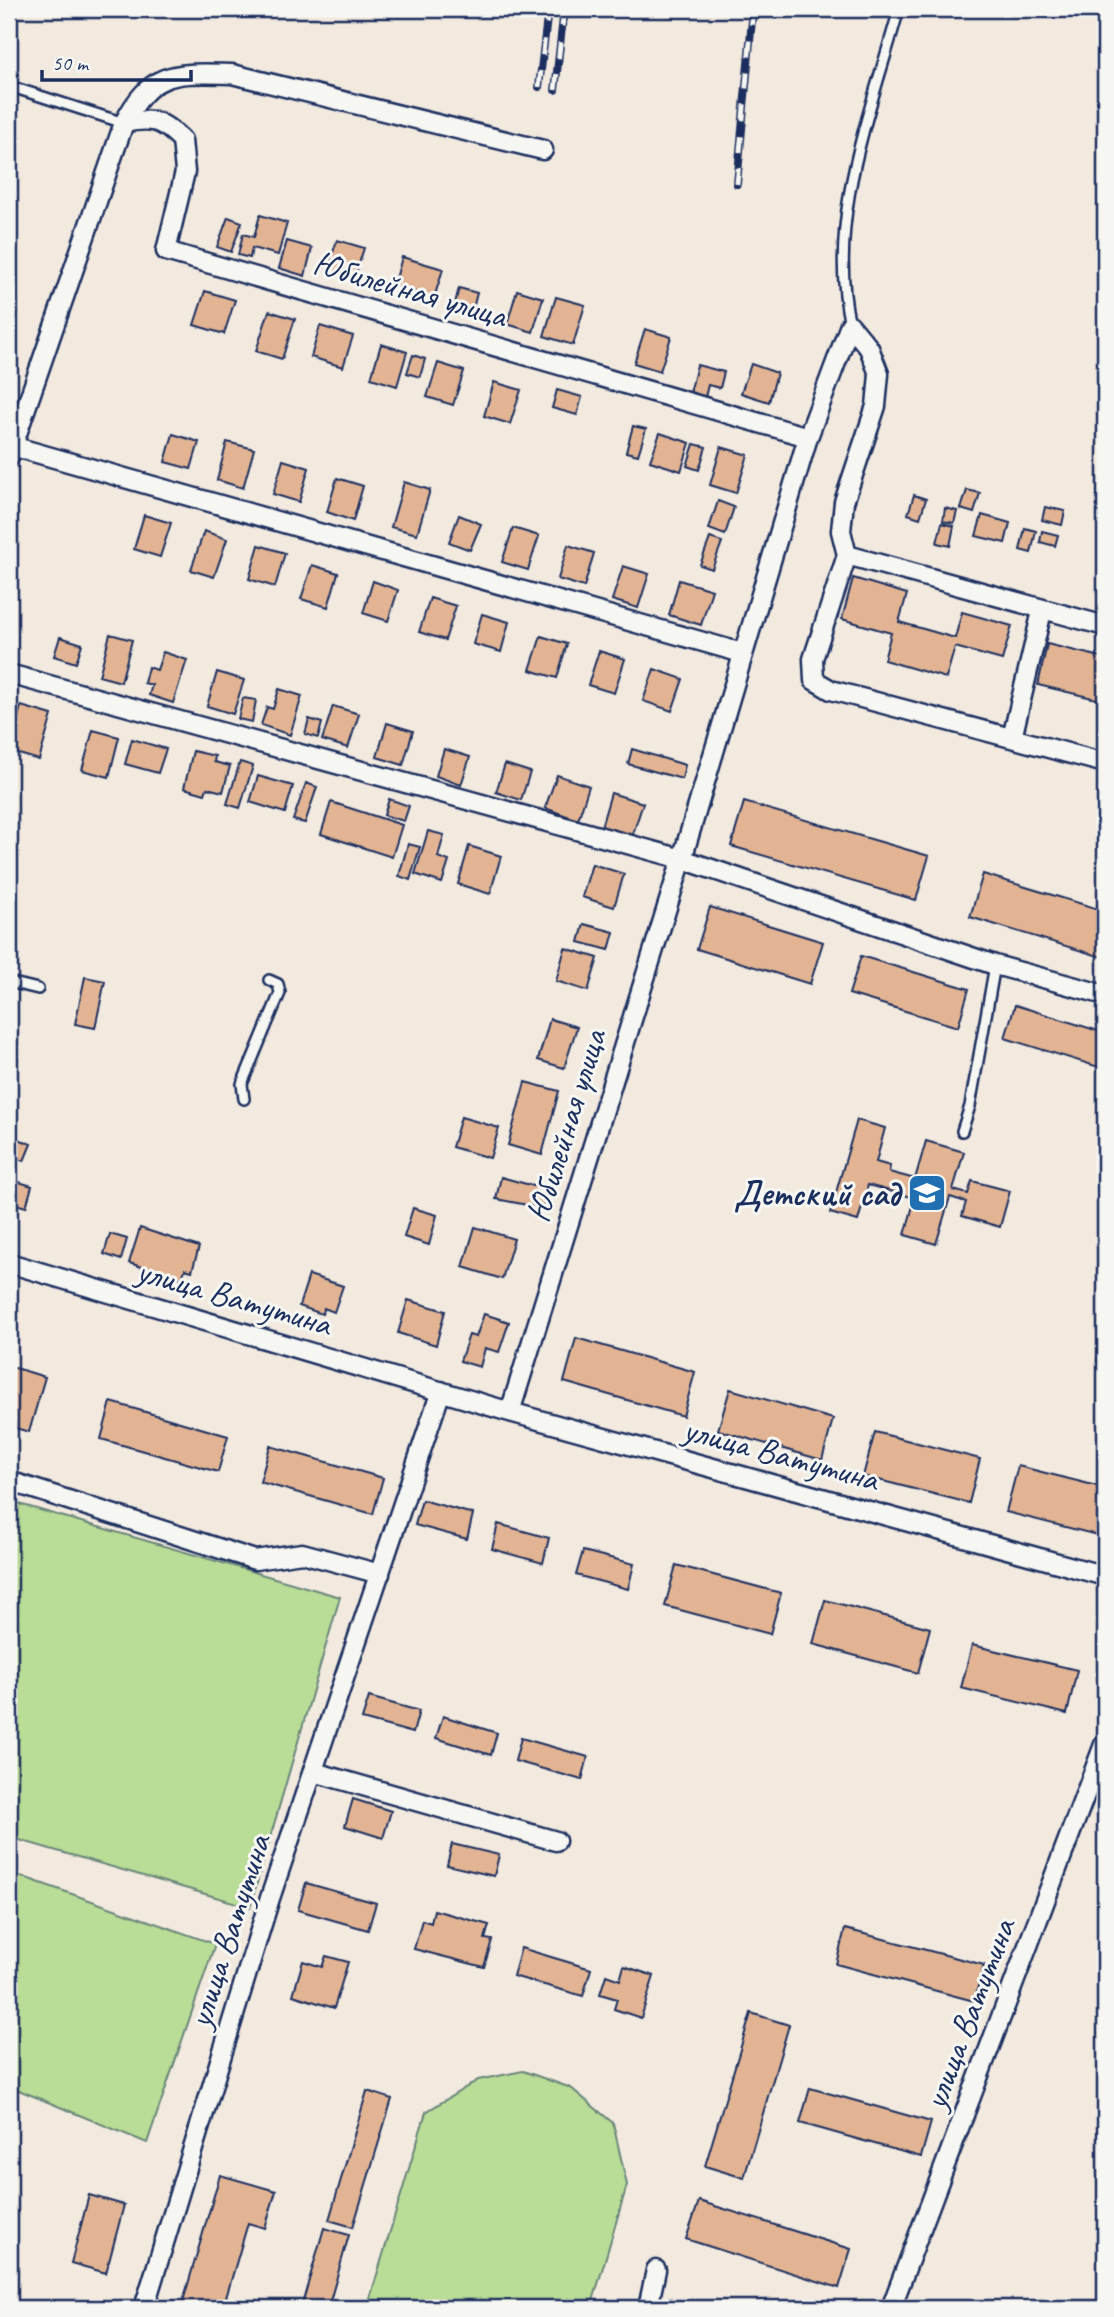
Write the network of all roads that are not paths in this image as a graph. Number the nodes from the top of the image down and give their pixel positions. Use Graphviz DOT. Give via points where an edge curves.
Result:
graph roads {
  1 [pos="899,9"];
  2 [pos="9,86"];
  3 [pos="124,123"];
  4 [pos="543,150"];
  5 [pos="850,326"];
  6 [pos="808,437"];
  7 [pos="10,451"];
  8 [pos="847,555"];
  9 [pos="1042,611"];
  10 [pos="1105,625"];
  11 [pos="742,653"];
  12 [pos="9,674"];
  13 [pos="1012,738"];
  14 [pos="1105,763"];
  15 [pos="682,859"];
  16 [pos="995,965"];
  17 [pos="269,980"];
  18 [pos="9,982"];
  19 [pos="38,989"];
  20 [pos="1105,995"];
  21 [pos="244,1099"];
  22 [pos="962,1131"];
  23 [pos="9,1263"];
  24 [pos="442,1391"];
  25 [pos="510,1412"];
  26 [pos="9,1481"];
  27 [pos="380,1574"];
  28 [pos="1105,1576"];
  29 [pos="1105,1742"];
  30 [pos="314,1772"];
  31 [pos="556,1841"];
  32 [pos="656,2270"];
  33 [pos="144,2308"];
  34 [pos="648,2308"];
  35 [pos="891,2308"];
  1 -- 5 [label="lane" via="848,196 842,258"];
  2 -- 3 [label="lane"];
  3 -- 4 [label="street" via="152,82 191,74 232,74"];
  3 -- 6 [label="street, Юбилейная улица" via="144,119 165,124 182,140 185,172 166,251"];
  3 -- 7 [label="street"];
  5 -- 6 [label="street, Юбилейная улица"];
  5 -- 8 [label="street" via="869,348 879,374 876,406 844,502 841,531"];
  6 -- 11 [label="street, Юбилейная улица"];
  7 -- 11 [label="street"];
  8 -- 9 [label="street"];
  8 -- 13 [label="street" via="813,659 814,680 831,690"];
  9 -- 10 [label="street"];
  9 -- 13 [label="street"];
  11 -- 15 [label="street, Юбилейная улица"];
  12 -- 15 [label="street"];
  13 -- 14 [label="street"];
  15 -- 16 [label="street"];
  15 -- 25 [label="street, Юбилейная улица"];
  16 -- 20 [label="street"];
  16 -- 22 [label="lane"];
  17 -- 21 [label="lane" via="278,984 280,993 243,1084"];
  18 -- 19 [label="lane"];
  23 -- 24 [label="street, улица Ватутина"];
  24 -- 25 [label="street, улица Ватутина"];
  24 -- 27 [label="street, улица Ватутина"];
  25 -- 28 [label="street, улица Ватутина"];
  26 -- 27 [label="street" via="255,1560 302,1553"];
  27 -- 30 [label="street, улица Ватутина"];
  29 -- 35 [label="street, улица Ватутина"];
  30 -- 31 [label="street"];
  30 -- 33 [label="street, улица Ватутина" via="270,1898"];
  32 -- 34 [label="street"];
}
